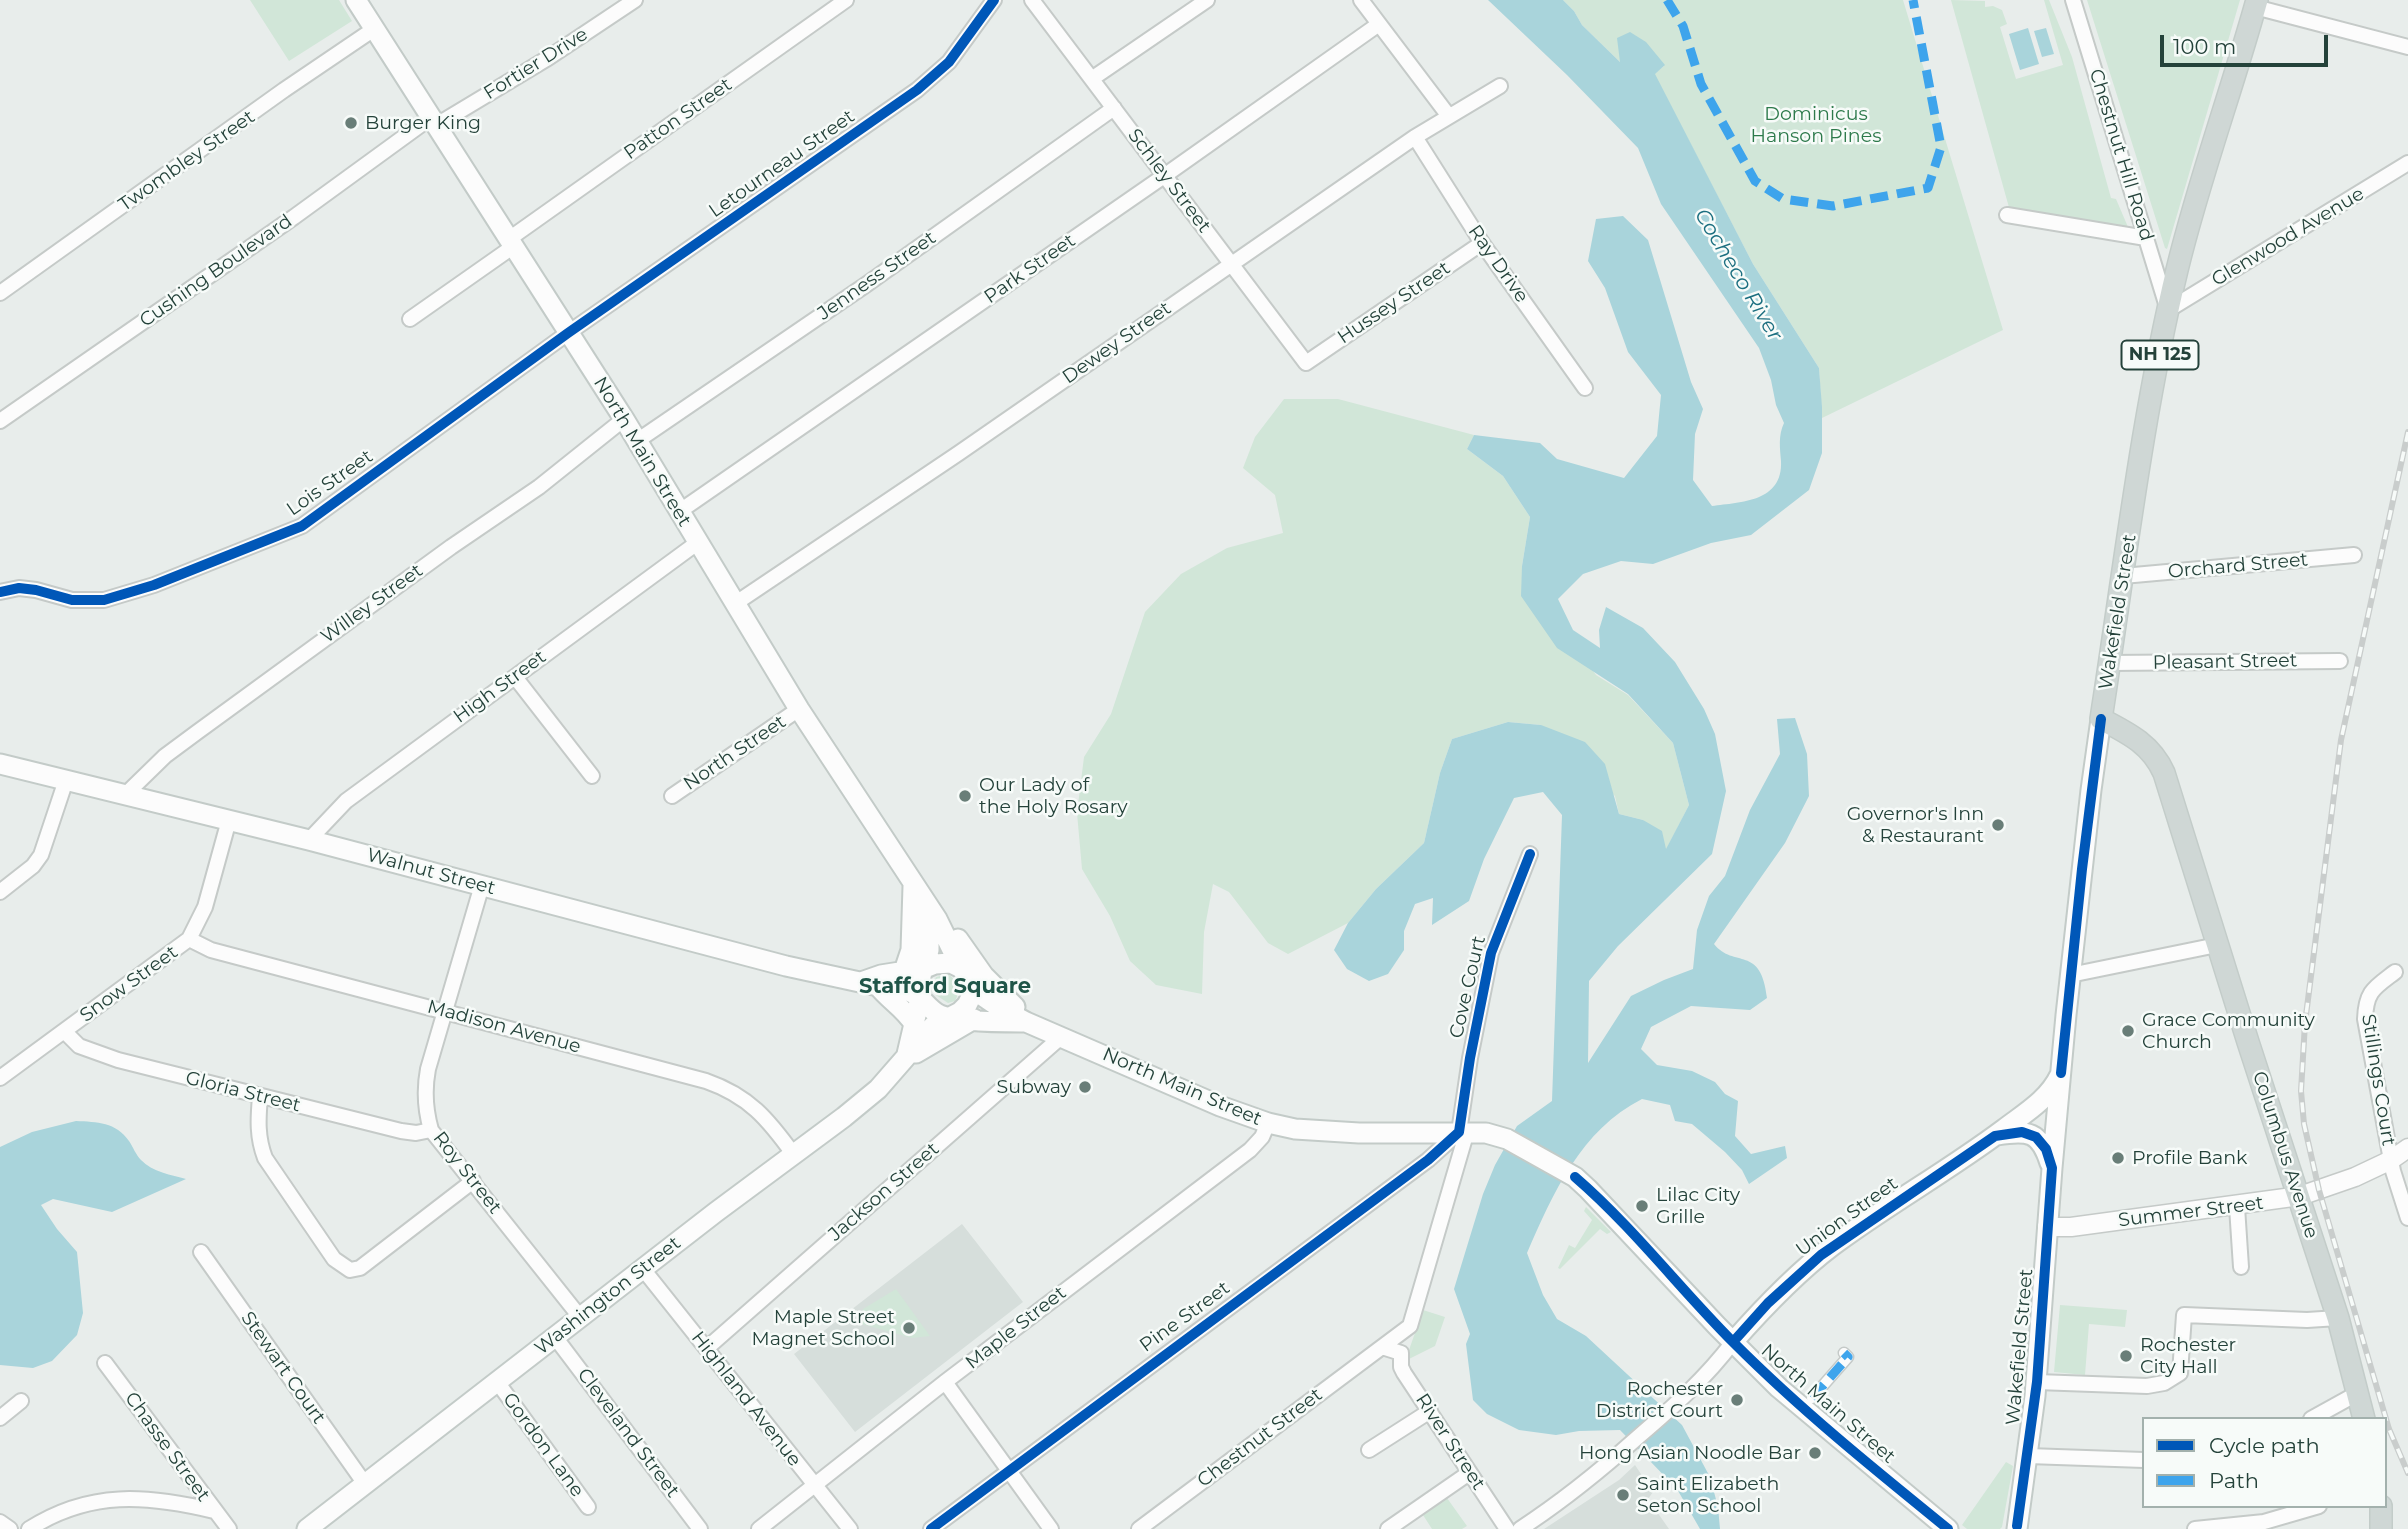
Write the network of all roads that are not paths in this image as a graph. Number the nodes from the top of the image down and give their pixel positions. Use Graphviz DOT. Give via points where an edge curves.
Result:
graph roads {
  1 [pos="356,0"];
  2 [pos="635,0"];
  3 [pos="846,0"];
  4 [pos="994,0"];
  5 [pos="1032,0"];
  6 [pos="1207,0"];
  7 [pos="1361,0"];
  8 [pos="2073,0"];
  9 [pos="2256,4"];
  10 [pos="1379,24"];
  11 [pos="374,29"];
  12 [pos="2408,47"];
  13 [pos="1093,78"];
  14 [pos="1500,86"];
  15 [pos="1114,108"];
  16 [pos="1448,116"];
  17 [pos="432,122"];
  18 [pos="1415,137"];
  19 [pos="2408,163"];
  20 [pos="1164,176"];
  21 [pos="2007,215"];
  22 [pos="2146,238"];
  23 [pos="512,242"];
  24 [pos="1482,243"];
  25 [pos="1232,264"];
  26 [pos="0,293"];
  27 [pos="2168,310"];
  28 [pos="410,319"];
  29 [pos="568,333"];
  30 [pos="1306,363"];
  31 [pos="1585,388"];
  32 [pos="624,419"];
  33 [pos="0,421"];
  34 [pos="637,441"];
  35 [pos="680,511"];
  36 [pos="697,543"];
  37 [pos="2354,555"];
  38 [pos="2123,576"];
  39 [pos="0,592"];
  40 [pos="736,603"];
  41 [pos="2340,661"];
  42 [pos="2109,663"];
  43 [pos="515,677"];
  44 [pos="799,709"];
  45 [pos="2101,719"];
  46 [pos="0,764"];
  47 [pos="592,776"];
  48 [pos="66,780"];
  49 [pos="125,795"];
  50 [pos="672,796"];
  51 [pos="229,820"];
  52 [pos="309,840"];
  53 [pos="1530,854"];
  54 [pos="482,885"];
  55 [pos="913,886"];
  56 [pos="0,892"];
  57 [pos="927,905"];
  58 [pos="190,939"];
  59 [pos="2217,944"];
  60 [pos="925,968"];
  61 [pos="904,971"];
  62 [pos="2395,972"];
  63 [pos="2070,975"];
  64 [pos="966,976"];
  65 [pos="869,984"];
  66 [pos="920,998"];
  67 [pos="444,1012"];
  68 [pos="948,1017"];
  69 [pos="974,1019"];
  70 [pos="1026,1022"];
  71 [pos="914,1024"];
  72 [pos="64,1031"];
  73 [pos="1061,1037"];
  74 [pos="906,1059"];
  75 [pos="2061,1073"];
  76 [pos="0,1078"];
  77 [pos="260,1097"];
  78 [pos="1268,1124"];
  79 [pos="431,1130"];
  80 [pos="1463,1132"];
  81 [pos="1995,1136"];
  82 [pos="2408,1148"];
  83 [pos="794,1155"];
  84 [pos="2390,1160"];
  85 [pos="2052,1168"];
  86 [pos="473,1181"];
  87 [pos="2300,1196"];
  88 [pos="2237,1206"];
  89 [pos="2408,1218"];
  90 [pos="2047,1227"];
  91 [pos="201,1252"];
  92 [pos="2241,1266"];
  93 [pos="643,1269"];
  94 [pos="580,1317"];
  95 [pos="2338,1318"];
  96 [pos="1410,1326"];
  97 [pos="555,1337"];
  98 [pos="1733,1342"];
  99 [pos="1382,1346"];
  100 [pos="707,1348"];
  101 [pos="1401,1353"];
  102 [pos="1844,1353"];
  103 [pos="105,1363"];
  104 [pos="945,1382"];
  105 [pos="2037,1382"];
  106 [pos="498,1383"];
  107 [pos="2358,1393"];
  108 [pos="1812,1398"];
  109 [pos="21,1401"];
  110 [pos="1430,1411"];
  111 [pos="2315,1417"];
  112 [pos="2364,1417"];
  113 [pos="0,1418"];
  114 [pos="1368,1450"];
  115 [pos="2028,1456"];
  116 [pos="2142,1460"];
  117 [pos="1007,1471"];
  118 [pos="1469,1473"];
  119 [pos="365,1484"];
  120 [pos="813,1484"];
  121 [pos="588,1507"];
  122 [pos="2312,1508"];
  123 [pos="2381,1508"];
  124 [pos="214,1511"];
  125 [pos="0,1522"];
  126 [pos="2016,1528"];
  127 [pos="10,1529"];
  128 [pos="29,1529"];
  129 [pos="229,1529"];
  130 [pos="307,1529"];
  131 [pos="700,1529"];
  132 [pos="759,1529"];
  133 [pos="850,1529"];
  134 [pos="931,1529"];
  135 [pos="1052,1529"];
  136 [pos="1139,1529"];
  137 [pos="1388,1529"];
  138 [pos="1507,1529"];
  139 [pos="1520,1529"];
  140 [pos="1948,1529"];
  141 [pos="2201,1529"];
  142 [pos="2381,1529"];
  1 -- 11 [label="main road, North Main Street"];
  2 -- 17 [label="street, Fortier Drive" via="548,58"];
  3 -- 23 [label="street, Patton Street"];
  4 -- 29 [label="street, Letourneau Street" via="949,62 917,90"];
  5 -- 13 [label="street, Schley Street"];
  6 -- 13 [label="street"];
  7 -- 10 [label="street"];
  8 -- 22 [label="street, Chestnut Hill Road"];
  9 -- 12 [label="street"];
  9 -- 27 [label="main road, Wakefield Street / NH 125"];
  10 -- 16 [label="street"];
  10 -- 20 [label="street, Park Street"];
  11 -- 17 [label="main road, North Main Street"];
  11 -- 26 [label="street, Twombley Street"];
  13 -- 15 [label="street, Schley Street"];
  14 -- 16 [label="street, Dewey Street"];
  15 -- 20 [label="street, Schley Street"];
  15 -- 34 [label="street, Jenness Street"];
  16 -- 18 [label="street, Dewey Street"];
  17 -- 23 [label="main road, North Main Street"];
  17 -- 33 [label="street, Cushing Boulevard"];
  18 -- 24 [label="street, Ray Drive"];
  18 -- 25 [label="street, Dewey Street"];
  19 -- 27 [label="street, Glenwood Avenue"];
  20 -- 25 [label="street, Schley Street"];
  20 -- 35 [label="street, Park Street"];
  21 -- 22 [label="street"];
  22 -- 27 [label="street, Chestnut Hill Road"];
  23 -- 28 [label="street, Patton Street"];
  23 -- 29 [label="main road, North Main Street"];
  24 -- 30 [label="street, Hussey Street"];
  24 -- 31 [label="street, Ray Drive"];
  25 -- 30 [label="street, Schley Street"];
  25 -- 40 [label="street, Dewey Street"];
  27 -- 38 [label="main road, Wakefield Street / NH 125"];
  29 -- 32 [label="main road, North Main Street"];
  29 -- 39 [label="street, Lois Street" via="315,518 285,534 104,600 72,600 19,588"];
  32 -- 34 [label="main road, North Main Street"];
  32 -- 49 [label="street, Willey Street" via="571,463 165,756"];
  34 -- 35 [label="main road, North Main Street"];
  35 -- 36 [label="main road, North Main Street"];
  36 -- 40 [label="main road, North Main Street"];
  36 -- 43 [label="street, High Street"];
  37 -- 38 [label="street, Orchard Street"];
  38 -- 42 [label="main road, Wakefield Street / NH 125"];
  40 -- 44 [label="main road, North Main Street"];
  41 -- 42 [label="street, Pleasant Street"];
  42 -- 45 [label="main road, Wakefield Street / NH 125"];
  43 -- 47 [label="street"];
  43 -- 52 [label="street, High Street" via="346,801"];
  44 -- 50 [label="street, North Street"];
  44 -- 55 [label="main road, North Main Street"];
  45 -- 59 [label="main road, Columbus Avenue" via="2138,739 2159,760"];
  45 -- 63 [label="main road, Wakefield Street"];
  46 -- 48 [label="main road, Walnut Street"];
  48 -- 49 [label="main road, Walnut Street"];
  48 -- 56 [label="street" via="41,855"];
  49 -- 51 [label="main road, Walnut Street"];
  51 -- 52 [label="main road, Walnut Street"];
  51 -- 58 [label="street, Snow Street" via="205,907"];
  52 -- 54 [label="main road, Walnut Street"];
  53 -- 80 [label="street, Cove Court" via="1492,953 1470,1058"];
  54 -- 65 [label="main road, Walnut Street"];
  54 -- 67 [label="street, Roy Street"];
  55 -- 57 [label="main road, North Main Street"];
  55 -- 61 [label="main road" via="911,950"];
  57 -- 60 [label="main road"];
  57 -- 64 [label="main road, North Main Street"];
  57 -- 70 [label="main road, North Main Street" via="943,916 984,976"];
  58 -- 67 [label="street, Madison Avenue" via="211,950"];
  58 -- 72 [label="street, Snow Street"];
  59 -- 63 [label="street"];
  59 -- 87 [label="main road, Columbus Avenue"];
  60 -- 61 [label="main road, Walnut Street"];
  60 -- 64 [label="main road" via="951,963"];
  60 -- 66 [label="main road"];
  61 -- 65 [label="main road, Walnut Street" via="881,975"];
  62 -- 84 [label="street, Stillings Court" via="2370,991 2365,1004"];
  63 -- 75 [label="main road, Wakefield Street"];
  64 -- 68 [label="main road" via="973,992 968,1005"];
  64 -- 70 [label="main road, North Main Street" via="982,995"];
  65 -- 66 [label="main road, Walnut Street" via="887,985"];
  65 -- 71 [label="main road" via="904,1010"];
  66 -- 68 [label="main road"];
  66 -- 71 [label="main road"];
  67 -- 79 [label="street, Roy Street" via="425,1086"];
  67 -- 83 [label="street, Madison Avenue" via="727,1088 762,1114"];
  68 -- 69 [label="main road, North Main Street"];
  68 -- 74 [label="main road, Washington Street" via="933,1026"];
  69 -- 70 [label="main road, North Main Street"];
  69 -- 74 [label="main road"];
  70 -- 73 [label="main road, North Main Street"];
  71 -- 74 [label="main road"];
  72 -- 76 [label="street, Snow Street"];
  72 -- 77 [label="street, Gloria Street" via="94,1053"];
  73 -- 78 [label="main road, North Main Street"];
  73 -- 100 [label="street, Jackson Street"];
  74 -- 83 [label="main road, Washington Street" via="877,1089"];
  75 -- 81 [label="main road, Union Street" via="2048,1095"];
  75 -- 85 [label="main road, Wakefield Street"];
  77 -- 79 [label="street, Gloria Street" via="401,1131"];
  77 -- 86 [label="street" via="258,1125 265,1158 334,1259 350,1270 360,1268"];
  78 -- 80 [label="main road, North Main Street" via="1359,1133"];
  78 -- 104 [label="street, Maple Street" via="1250,1150"];
  79 -- 86 [label="street, Roy Street"];
  80 -- 96 [label="street"];
  80 -- 98 [label="main road, North Main Street" via="1507,1139 1575,1177"];
  80 -- 117 [label="street, Pine Street"];
  81 -- 85 [label="main road" via="2022,1132 2036,1137"];
  81 -- 98 [label="main road, Union Street" via="1827,1250"];
  82 -- 84 [label="street, Summer Street"];
  83 -- 93 [label="main road, Washington Street"];
  84 -- 87 [label="street, Summer Street"];
  84 -- 89 [label="street"];
  85 -- 90 [label="main road, Wakefield Street"];
  86 -- 94 [label="street, Roy Street"];
  87 -- 88 [label="street, Summer Street"];
  87 -- 95 [label="main road, Columbus Avenue"];
  88 -- 90 [label="street, Summer Street"];
  88 -- 92 [label="street"];
  90 -- 105 [label="main road, Wakefield Street"];
  91 -- 119 [label="street, Stewart Court"];
  93 -- 94 [label="main road, Washington Street"];
  93 -- 100 [label="street, Highland Avenue"];
  94 -- 97 [label="main road, Washington Street"];
  95 -- 105 [label="street" via="2184,1315 2180,1373 2164,1383"];
  95 -- 107 [label="main road, Columbus Avenue"];
  96 -- 99 [label="street"];
  96 -- 101 [label="street"];
  97 -- 106 [label="main road, Washington Street"];
  97 -- 131 [label="street, Cleveland Street"];
  98 -- 139 [label="street" via="1693,1390 1567,1497"];
  98 -- 140 [label="main road, North Main Street" via="1804,1411"];
  99 -- 101 [label="street"];
  99 -- 136 [label="street, Chestnut Street"];
  100 -- 120 [label="street, Highland Avenue"];
  101 -- 110 [label="street, River Street" via="1401,1367"];
  102 -- 108 [label="street" via="1848,1357"];
  103 -- 124 [label="street, Chasse Street"];
  104 -- 117 [label="street"];
  104 -- 120 [label="street, Maple Street"];
  105 -- 115 [label="main road, Wakefield Street"];
  106 -- 119 [label="main road, Washington Street"];
  106 -- 121 [label="street, Gordon Lane"];
  107 -- 111 [label="street"];
  107 -- 112 [label="main road, Columbus Avenue"];
  109 -- 113 [label="street"];
  110 -- 114 [label="street"];
  110 -- 118 [label="street, River Street"];
  115 -- 116 [label="street"];
  115 -- 126 [label="main road, Wakefield Street"];
  117 -- 134 [label="street, Pine Street"];
  117 -- 135 [label="street"];
  118 -- 137 [label="street"];
  118 -- 138 [label="street, River Street"];
  119 -- 130 [label="main road, Washington Street"];
  120 -- 132 [label="street, Maple Street"];
  120 -- 133 [label="street, Highland Avenue"];
  122 -- 141 [label="street" via="2264,1522"];
  123 -- 142 [label="main road"];
  124 -- 128 [label="street" via="160,1500 104,1499 66,1510"];
  124 -- 129 [label="street, Chasse Street"];
  125 -- 127 [label="street"];
}
